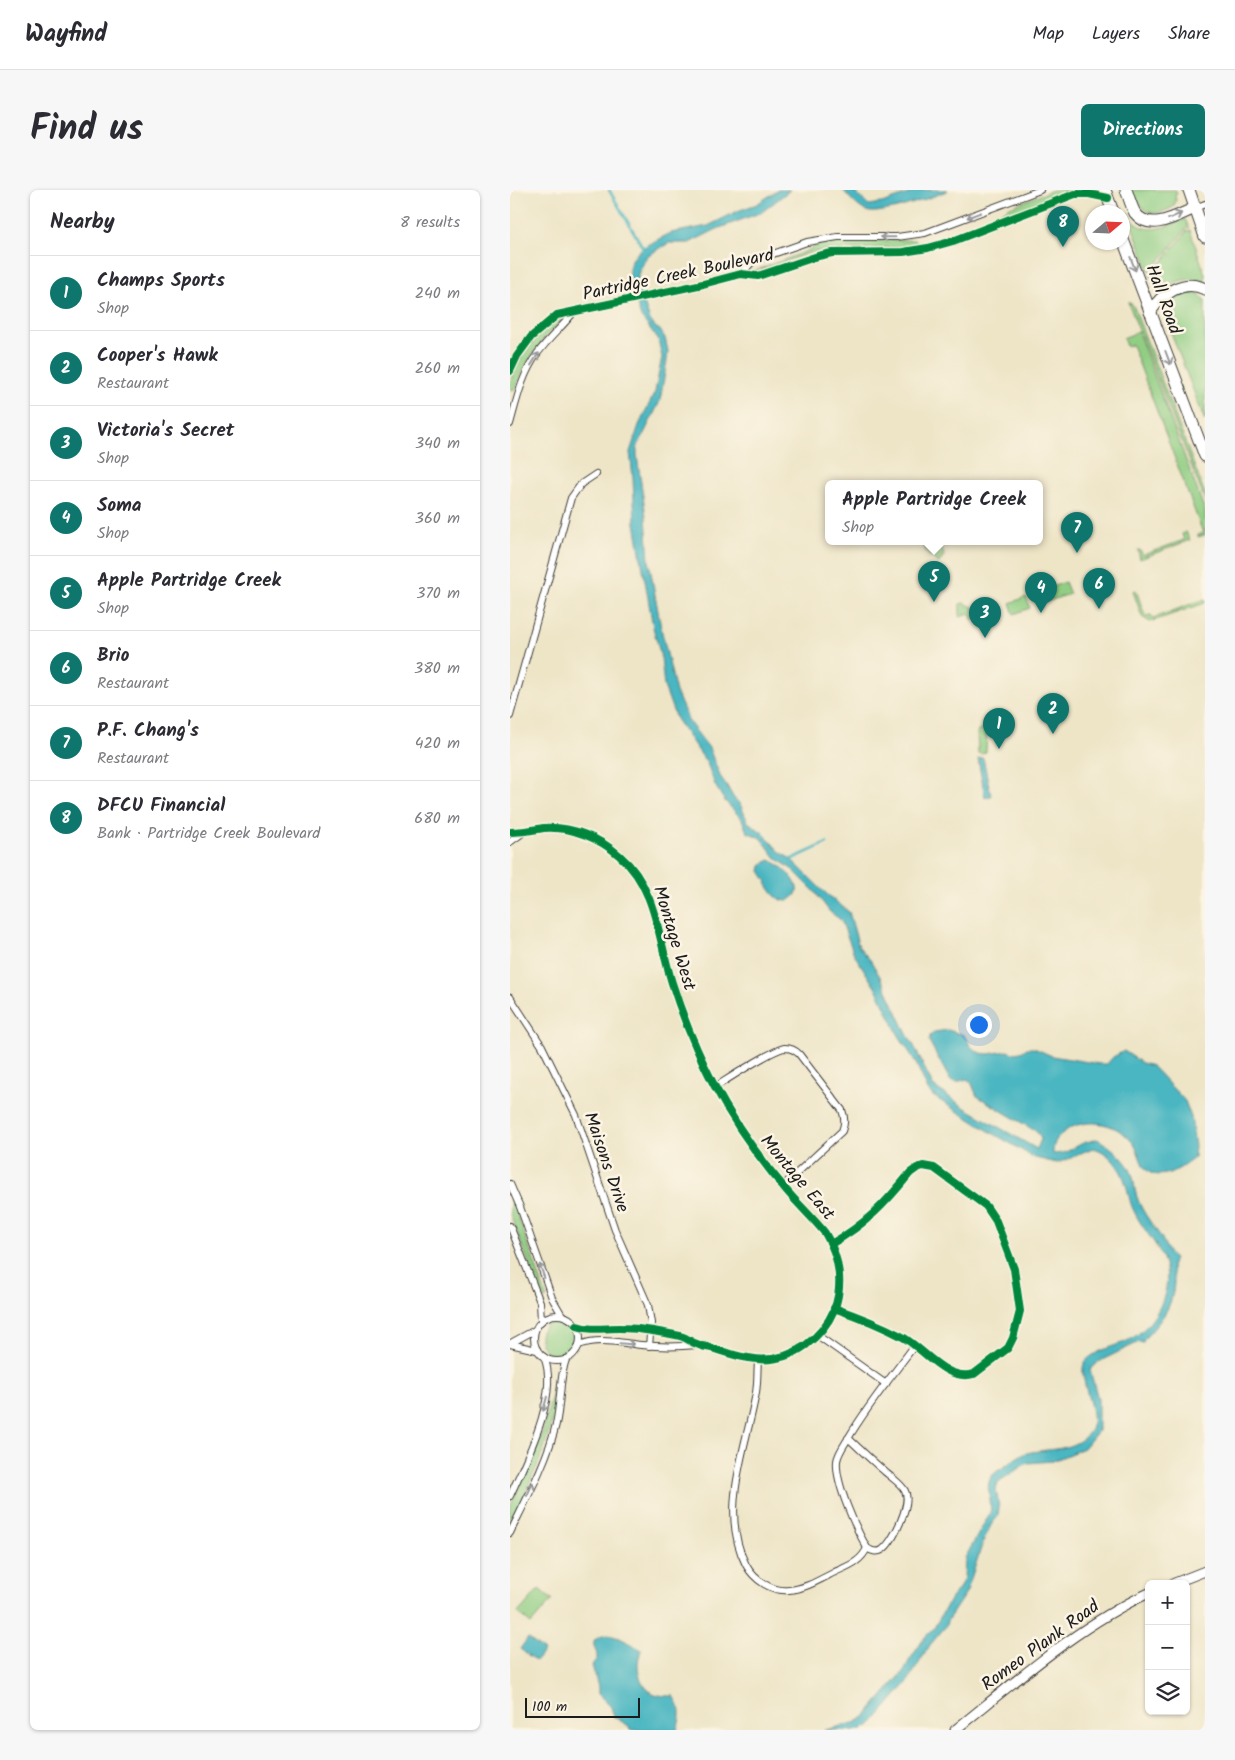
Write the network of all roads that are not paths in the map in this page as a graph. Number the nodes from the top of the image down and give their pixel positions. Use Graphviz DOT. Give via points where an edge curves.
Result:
graph roads {
  1 [pos="1040,190"];
  2 [pos="1126,190"];
  3 [pos="1189,190"];
  4 [pos="1106,194"];
  5 [pos="1200,206"];
  6 [pos="1205,237"];
  7 [pos="1127,250"];
  8 [pos="740,274"];
  9 [pos="1205,289"];
  10 [pos="574,312"];
  11 [pos="1150,312"];
  12 [pos="510,371"];
  13 [pos="513,402"];
  14 [pos="510,424"];
  15 [pos="1205,456"];
  16 [pos="596,474"];
  17 [pos="510,716"];
  18 [pos="510,832"];
  19 [pos="524,832"];
  20 [pos="510,842"];
  21 [pos="510,997"];
  22 [pos="714,1087"];
  23 [pos="510,1184"];
  24 [pos="783,1186"];
  25 [pos="510,1226"];
  26 [pos="831,1244"];
  27 [pos="834,1308"];
  28 [pos="562,1315"];
  29 [pos="541,1321"];
  30 [pos="577,1326"];
  31 [pos="535,1330"];
  32 [pos="651,1331"];
  33 [pos="817,1335"];
  34 [pos="510,1344"];
  35 [pos="579,1345"];
  36 [pos="697,1345"];
  37 [pos="649,1346"];
  38 [pos="914,1346"];
  39 [pos="537,1350"];
  40 [pos="544,1357"];
  41 [pos="566,1360"];
  42 [pos="758,1360"];
  43 [pos="886,1384"];
  44 [pos="848,1438"];
  45 [pos="510,1496"];
  46 [pos="510,1533"];
  47 [pos="867,1548"];
  48 [pos="1205,1571"];
  49 [pos="1182,1580"];
  50 [pos="1145,1595"];
  51 [pos="955,1730"];
  1 -- 8 [label="street, Partridge Creek Boulevard, one-way" via="948,226 918,234 838,237 807,242 753,261"];
  2 -- 5 [label="highway, one-way" via="1136,214 1148,222 1163,221"];
  3 -- 5 [label="highway"];
  4 -- 8 [label="street, Partridge Creek Boulevard" via="1074,194 919,250 832,253 758,276"];
  5 -- 6 [label="highway"];
  7 -- 11 [label="highway, Hall Road, one-way"];
  8 -- 10 [label="street, Partridge Creek Boulevard"];
  9 -- 11 [label="highway" via="1195,285 1176,288 1162,296"];
  10 -- 12 [label="street, Partridge Creek Boulevard" via="557,315 540,328 524,346"];
  13 -- 10 [label="street, Partridge Creek Boulevard, one-way" via="537,354"];
  11 -- 15 [label="highway, Hall Road, one-way"];
  13 -- 14 [label="street, Partridge Creek Boulevard"];
  16 -- 17 [label="street" via="581,484 571,498"];
  18 -- 19 [label="street, Montage West"];
  19 -- 20 [label="street, Montage West"];
  19 -- 22 [label="street, Montage West" via="555,828 582,833 613,850 635,871 649,898 686,1026"];
  21 -- 32 [label="street, Maisons Drive" via="542,1046 576,1115 614,1230 645,1296"];
  22 -- 24 [label="street, Montage East" via="752,1147"];
  22 -- 24 [label="street" via="775,1051 787,1048 799,1054 842,1110 845,1125 842,1131"];
  28 -- 23 [label="street, one-way" via="552,1298"];
  24 -- 26 [label="street, Montage East" via="818,1224"];
  25 -- 29 [label="street" via="540,1302"];
  26 -- 27 [label="street, Montage East" via="839,1277"];
  26 -- 38 [label="street" via="872,1216 910,1173 923,1166 934,1168 986,1206 996,1222 1014,1269 1020,1311 1008,1348 974,1374 959,1376"];
  27 -- 33 [label="street, Montage East"];
  27 -- 38 [label="street" via="865,1319"];
  28 -- 29 [label="street" via="550,1315"];
  28 -- 30 [label="street"];
  29 -- 31 [label="street"];
  30 -- 32 [label="street, Montage East"];
  30 -- 35 [label="street"];
  31 -- 34 [label="street"];
  31 -- 39 [label="street"];
  32 -- 36 [label="street, Montage East" via="683,1337"];
  32 -- 37 [label="street, Maisons Drive"];
  33 -- 42 [label="street, Montage East" via="791,1353"];
  33 -- 43 [label="street"];
  34 -- 39 [label="street"];
  35 -- 37 [label="street, Montage East, one-way" via="600,1340"];
  35 -- 41 [label="street"];
  36 -- 37 [label="street, Montage East"];
  36 -- 42 [label="street, Montage East"];
  38 -- 43 [label="street"];
  39 -- 40 [label="street"];
  40 -- 41 [label="street"];
  40 -- 45 [label="street, one-way" via="549,1376 547,1398 532,1446"];
  46 -- 41 [label="street, one-way" via="554,1433"];
  42 -- 47 [label="street" via="756,1395 734,1504 734,1519 746,1566 769,1587 788,1591 810,1585 860,1560"];
  43 -- 44 [label="street"];
  44 -- 47 [label="street" via="837,1460 838,1472 849,1509"];
  44 -- 47 [label="street" via="907,1493 902,1519 889,1541 878,1552"];
  48 -- 49 [label="main road"];
  50 -- 51 [label="main road, Romeo Plank Road" via="1099,1619"];
}
